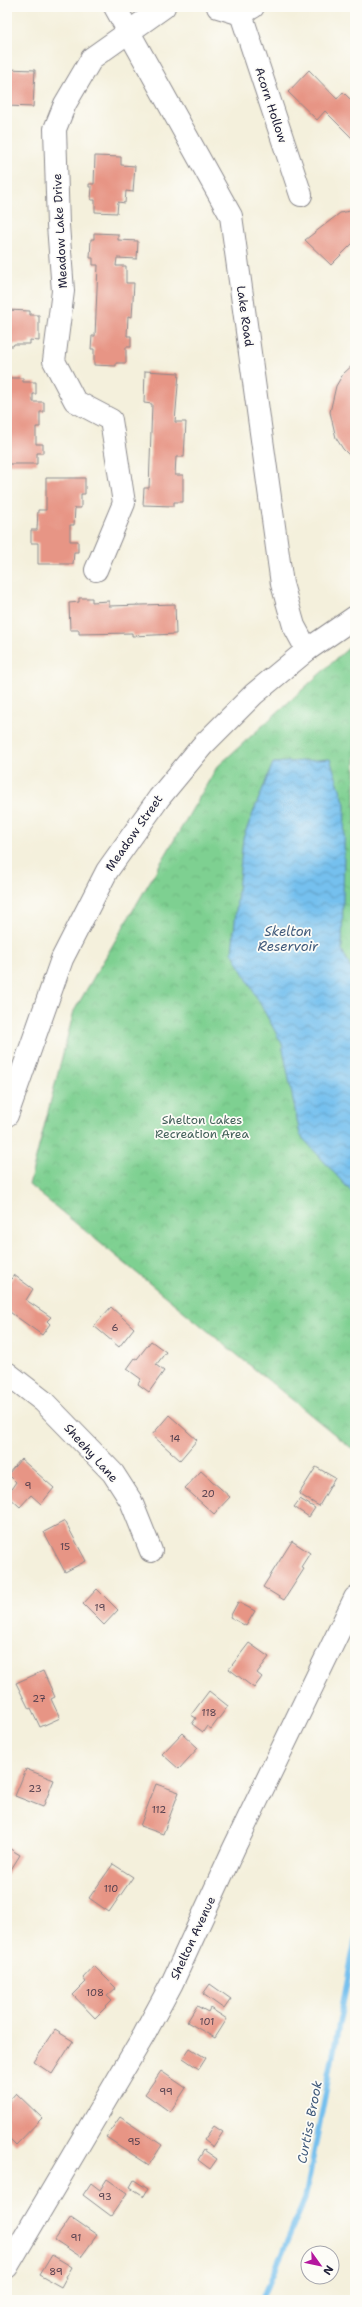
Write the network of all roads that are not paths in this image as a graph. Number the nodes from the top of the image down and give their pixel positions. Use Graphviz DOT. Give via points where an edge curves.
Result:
graph roads {
  1 [pos="115,7"];
  2 [pos="164,7"];
  3 [pos="218,7"];
  4 [pos="247,10"];
  5 [pos="129,31"];
  6 [pos="301,195"];
  7 [pos="96,570"];
  8 [pos="355,617"];
  9 [pos="307,650"];
  10 [pos="7,1115"];
  11 [pos="7,1373"];
  12 [pos="151,1551"];
  13 [pos="355,1598"];
  14 [pos="7,2267"];
  1 -- 5 [label="street, Lake Road"];
  2 -- 5 [label="street"];
  3 -- 4 [label="street"];
  4 -- 6 [label="street, Acorn Hollow"];
  5 -- 7 [label="street, Meadow Lake Drive" via="92,58 65,104 55,129 58,225 64,291 54,361 75,401 111,420 124,503"];
  5 -- 9 [label="street, Lake Road" via="231,216 282,584 294,626"];
  8 -- 9 [label="street, Meadow Street"];
  9 -- 10 [label="street, Meadow Street" via="254,694 202,746 159,798 107,871 62,960"];
  11 -- 12 [label="street, Sheehy Lane" via="43,1401 113,1473 131,1501"];
  13 -- 14 [label="street, Shelton Avenue" via="172,1983"];
}
